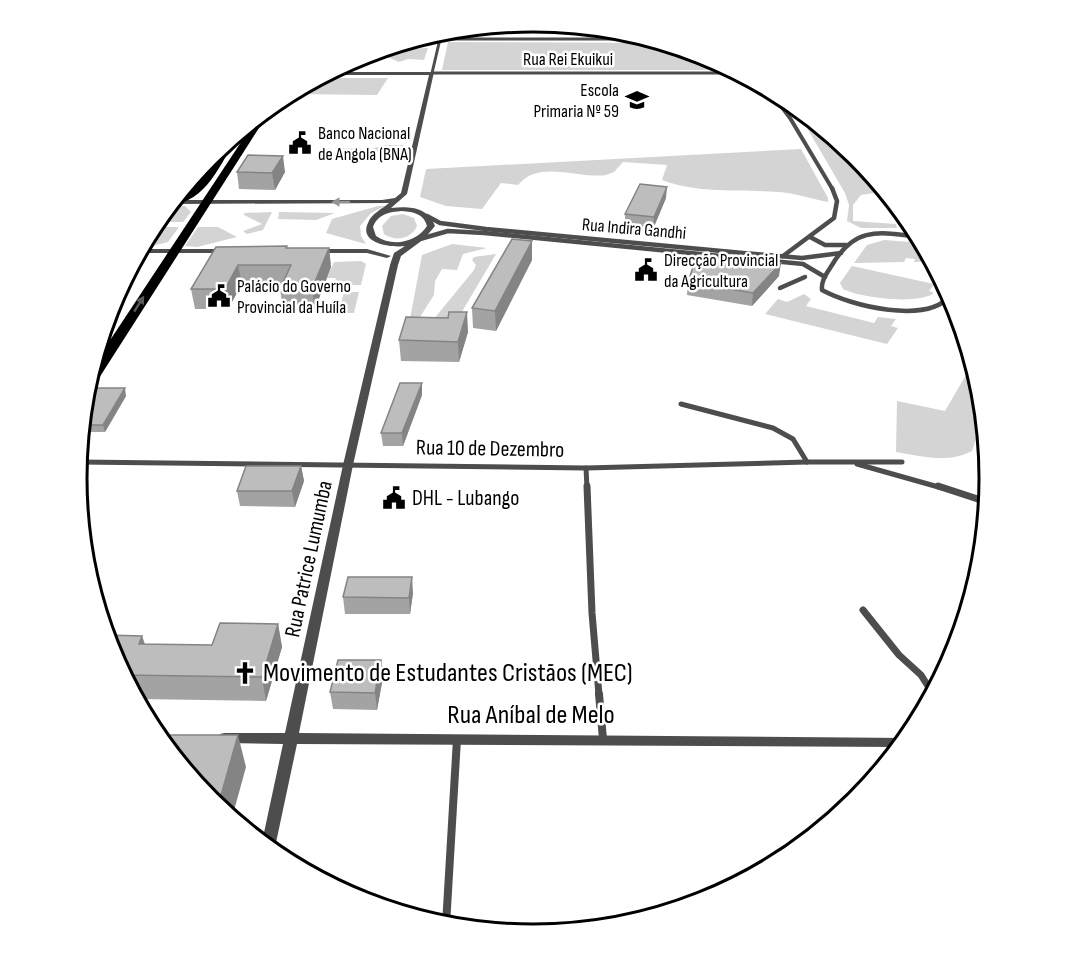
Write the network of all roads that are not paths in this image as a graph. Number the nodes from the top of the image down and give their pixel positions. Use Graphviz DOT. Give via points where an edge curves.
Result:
graph roads {
  1 [pos="452,39"];
  2 [pos="614,39"];
  3 [pos="440,41"];
  4 [pos="719,72"];
  5 [pos="432,73"];
  6 [pos="343,74"];
  7 [pos="782,108"];
  8 [pos="254,130"];
  9 [pos="212,168"];
  10 [pos="401,196"];
  11 [pos="187,197"];
  12 [pos="182,202"];
  13 [pos="209,202"];
  14 [pos="418,211"];
  15 [pos="380,214"];
  16 [pos="427,216"];
  17 [pos="908,236"];
  18 [pos="810,237"];
  19 [pos="419,239"];
  20 [pos="384,242"];
  21 [pos="846,245"];
  22 [pos="149,251"];
  23 [pos="173,251"];
  24 [pos="240,251"];
  25 [pos="311,251"];
  26 [pos="367,251"];
  27 [pos="841,253"];
  28 [pos="387,256"];
  29 [pos="783,256"];
  30 [pos="806,277"];
  31 [pos="825,277"];
  32 [pos="391,278"];
  33 [pos="780,288"];
  34 [pos="943,303"];
  35 [pos="102,363"];
  36 [pos="681,404"];
  37 [pos="845,461"];
  38 [pos="88,462"];
  39 [pos="807,462"];
  40 [pos="902,462"];
  41 [pos="348,465"];
  42 [pos="586,468"];
  43 [pos="978,499"];
  44 [pos="863,610"];
  45 [pos="927,685"];
  46 [pos="214,738"];
  47 [pos="291,738"];
  48 [pos="457,739"];
  49 [pos="603,739"];
  50 [pos="892,742"];
  51 [pos="270,838"];
  52 [pos="447,915"];
  1 -- 2 [label="street"];
  3 -- 5 [label="street"];
  4 -- 5 [label="street, Rua Rei Ekuikui"];
  5 -- 6 [label="street"];
  5 -- 10 [label="street"];
  7 -- 18 [label="street" via="837,201 834,219"];
  8 -- 13 [label="main road"];
  9 -- 11 [label="main road" via="196,193"];
  10 -- 13 [label="street, one-way" via="382,202"];
  10 -- 14 [label="street"];
  10 -- 15 [label="street"];
  12 -- 13 [label="street"];
  13 -- 23 [label="main road"];
  14 -- 15 [label="street" via="402,209"];
  14 -- 16 [label="street"];
  15 -- 20 [label="street, Rua Patrice Lumumba" via="372,221 369,232"];
  16 -- 19 [label="street" via="431,226"];
  16 -- 29 [label="street, Rua Indira Gandhi" via="440,223 486,229"];
  17 -- 21 [label="street" via="868,234"];
  18 -- 21 [label="street" via="825,245"];
  18 -- 29 [label="street"];
  19 -- 20 [label="street"];
  19 -- 31 [label="street, Rua Indira Gandhi" via="448,231 484,233 803,264"];
  19 -- 32 [label="street, Rua Patrice Lumumba" via="397,255"];
  20 -- 26 [label="street"];
  20 -- 28 [label="street, Rua Patrice Lumumba"];
  21 -- 27 [label="street"];
  22 -- 23 [label="street"];
  23 -- 24 [label="street"];
  35 -- 23 [label="main road, one-way"];
  25 -- 26 [label="street"];
  26 -- 28 [label="street"];
  27 -- 29 [label="street, Rua Indira Gandhi"];
  27 -- 31 [label="street"];
  28 -- 32 [label="street, Rua Patrice Lumumba"];
  30 -- 33 [label="street"];
  31 -- 34 [label="street" via="822,290 855,303 922,310"];
  32 -- 41 [label="street, Rua Patrice Lumumba"];
  36 -- 39 [label="street" via="772,428 793,439"];
  37 -- 39 [label="street, Rua 10 de Dezembro"];
  37 -- 40 [label="street, Rua 10 de Dezembro"];
  37 -- 43 [label="street"];
  38 -- 41 [label="street, Rua 10 de Dezembro"];
  39 -- 42 [label="street, Rua 10 de Dezembro"];
  41 -- 42 [label="street, Rua 10 de Dezembro"];
  41 -- 47 [label="street, Rua Patrice Lumumba"];
  42 -- 49 [label="street" via="592,613"];
  44 -- 45 [label="street"];
  46 -- 47 [label="street, Rua Aníbal de Melo"];
  47 -- 48 [label="street, Rua Aníbal de Melo"];
  47 -- 51 [label="street, Rua Patrice Lumumba"];
  48 -- 49 [label="street, Rua Aníbal de Melo"];
  48 -- 52 [label="street"];
  49 -- 50 [label="street, Rua Aníbal de Melo"];
}
